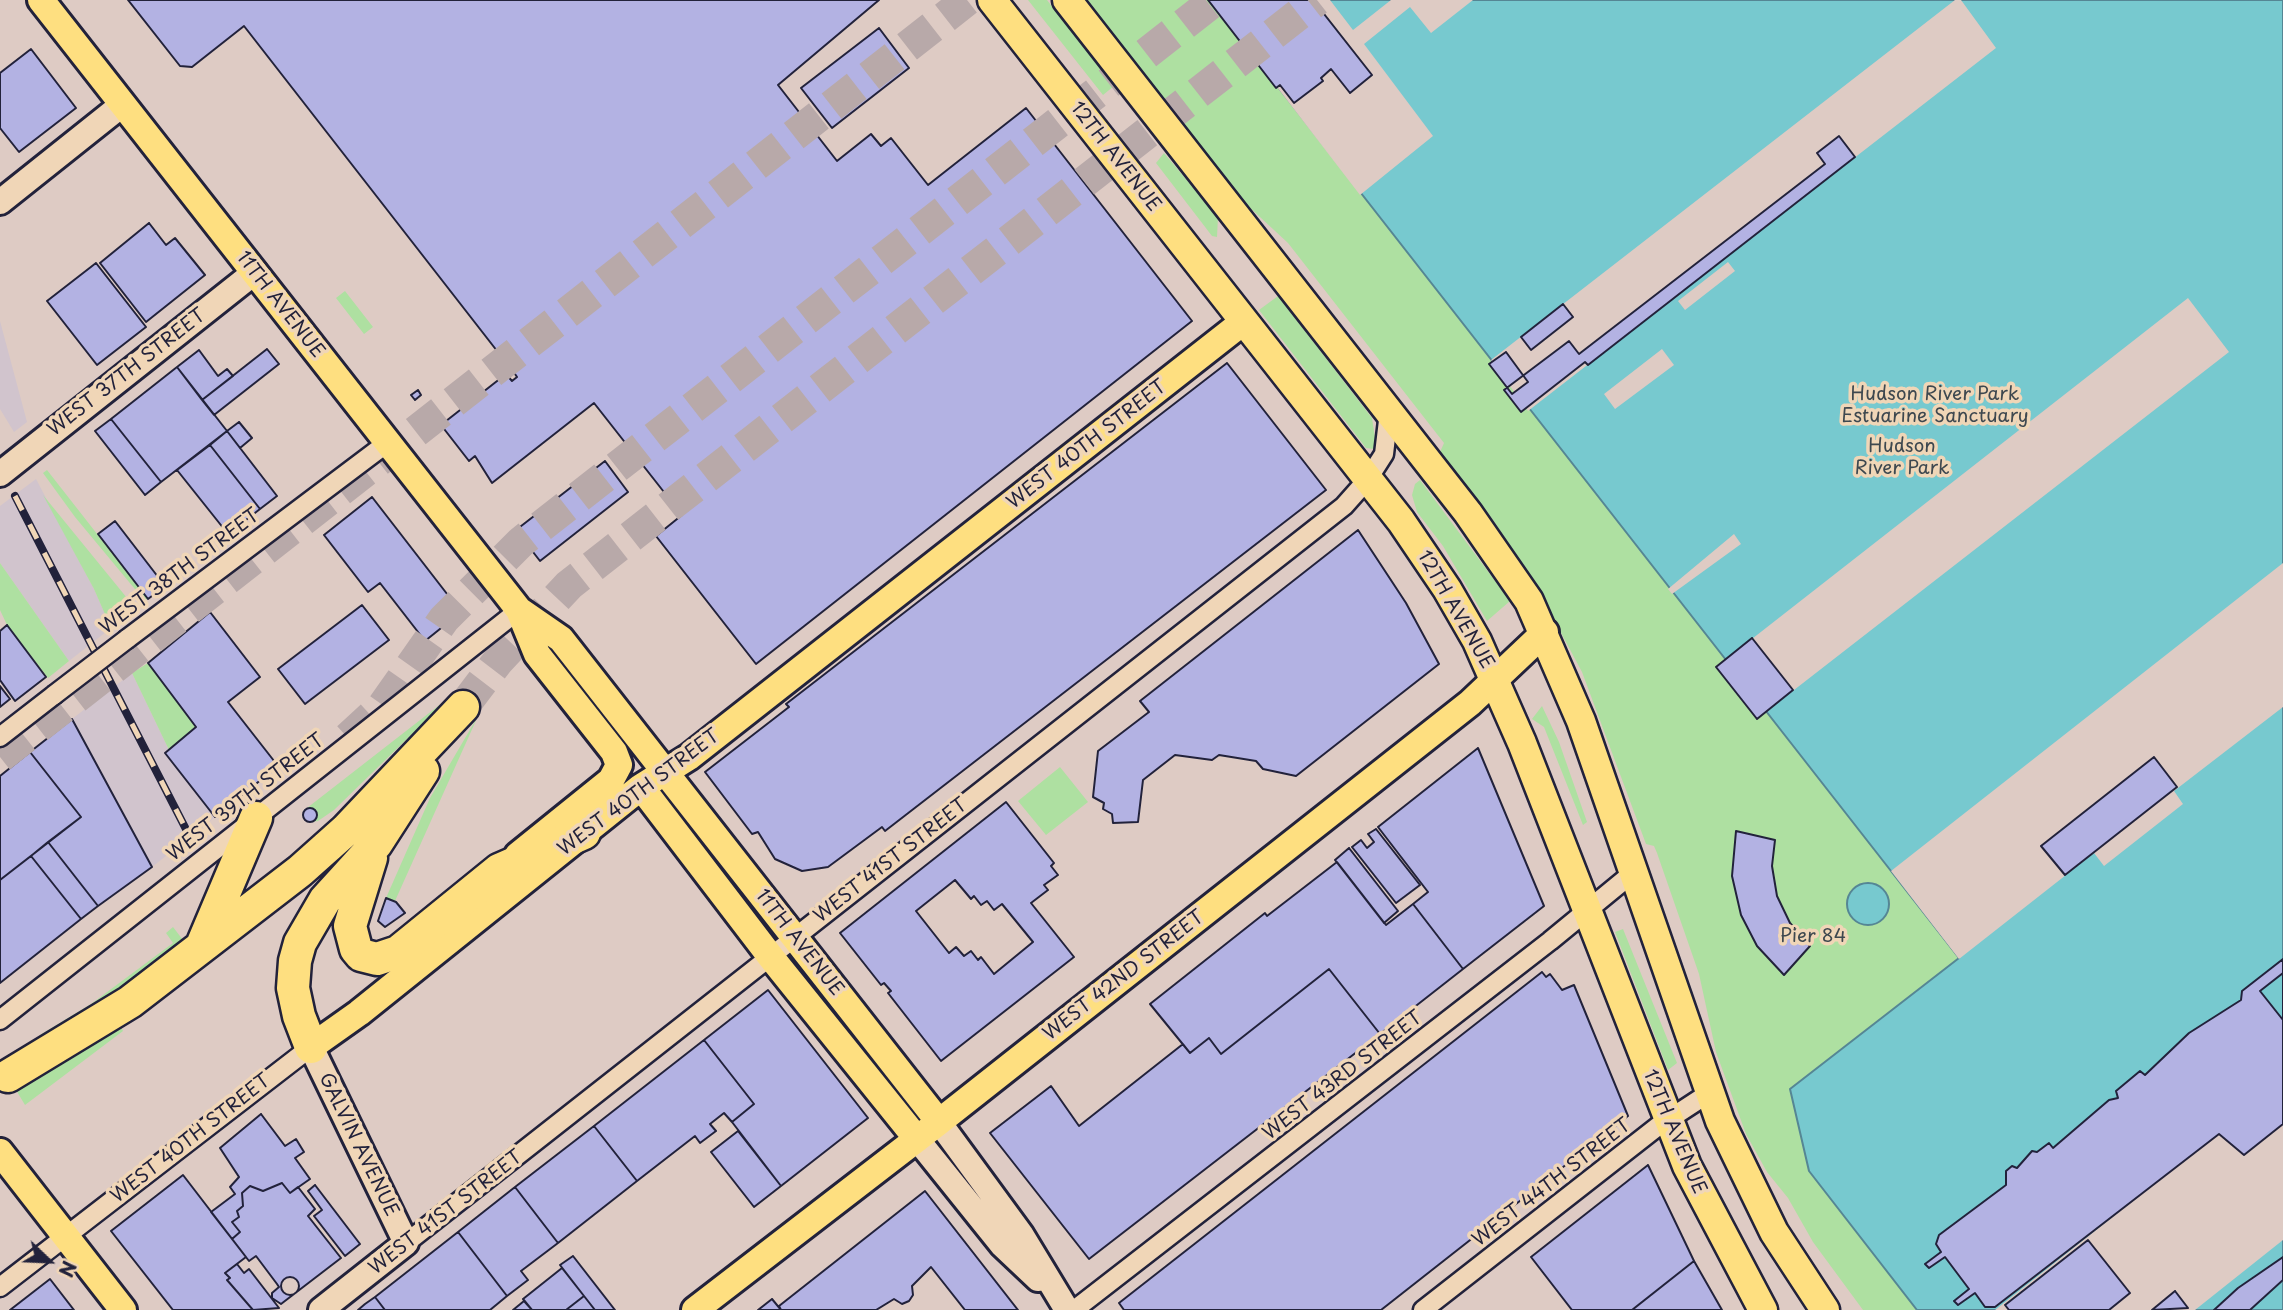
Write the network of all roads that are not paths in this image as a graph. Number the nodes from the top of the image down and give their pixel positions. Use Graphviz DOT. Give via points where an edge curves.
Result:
graph roads {
  1 [pos="41,0"];
  2 [pos="992,0"];
  3 [pos="1067,0"];
  4 [pos="123,104"];
  5 [pos="0,202"];
  6 [pos="255,272"];
  7 [pos="1243,322"];
  8 [pos="1389,412"];
  9 [pos="387,443"];
  10 [pos="3,465"];
  11 [pos="1368,480"];
  12 [pos="519,610"];
  13 [pos="1545,632"];
  14 [pos="1495,680"];
  15 [pos="0,737"];
  16 [pos="617,771"];
  17 [pos="667,772"];
  18 [pos="641,787"];
  19 [pos="256,818"];
  20 [pos="584,833"];
  21 [pos="376,844"];
  22 [pos="499,870"];
  23 [pos="1634,872"];
  24 [pos="1586,911"];
  25 [pos="794,937"];
  26 [pos="196,953"];
  27 [pos="771,956"];
  28 [pos="0,1020"];
  29 [pos="311,1047"];
  30 [pos="8,1076"];
  31 [pos="1709,1093"];
  32 [pos="1669,1119"];
  33 [pos="939,1122"];
  34 [pos="916,1139"];
  35 [pos="0,1152"];
  36 [pos="66,1236"];
  37 [pos="405,1243"];
  38 [pos="0,1287"];
  39 [pos="1066,1305"];
  40 [pos="123,1310"];
  41 [pos="321,1310"];
  42 [pos="695,1310"];
  43 [pos="1423,1310"];
  44 [pos="1763,1310"];
  45 [pos="1825,1310"];
  1 -- 4 [label="main road, 11TH AVENUE"];
  2 -- 7 [label="highway, 12TH AVENUE"];
  3 -- 8 [label="highway"];
  4 -- 5 [label="main road"];
  4 -- 6 [label="main road, 11TH AVENUE"];
  6 -- 9 [label="main road, 11TH AVENUE"];
  6 -- 10 [label="main road, WEST 37TH STREET"];
  7 -- 11 [label="highway, 12TH AVENUE"];
  7 -- 17 [label="main road, WEST 40TH STREET"];
  8 -- 11 [label="street, WEST 41ST STREET" via="1384,454"];
  8 -- 13 [label="highway" via="1486,537"];
  9 -- 12 [label="main road, 11TH AVENUE"];
  9 -- 15 [label="street, WEST 38TH STREET, bridge"];
  11 -- 14 [label="highway, 12TH AVENUE" via="1435,569"];
  11 -- 25 [label="street, WEST 41ST STREET" via="1344,506"];
  12 -- 16 [label="main road, 11TH AVENUE" via="537,654 614,751"];
  12 -- 17 [label="main road, 11TH AVENUE" via="561,639"];
  12 -- 19 [label="street, WEST 39TH STREET"];
  13 -- 14 [label="main road, WEST 42ND STREET"];
  13 -- 23 [label="highway"];
  14 -- 24 [label="highway, 12TH AVENUE"];
  14 -- 33 [label="main road, WEST 42ND STREET"];
  16 -- 22 [label="main road, WEST 40TH STREET"];
  17 -- 18 [label="main road, WEST 40TH STREET"];
  17 -- 25 [label="main road, 11TH AVENUE"];
  18 -- 20 [label="main road, WEST 40TH STREET"];
  18 -- 27 [label="main road, 11TH AVENUE"];
  19 -- 26 [label="highway" via="213,924"];
  19 -- 28 [label="street, WEST 39TH STREET"];
  20 -- 22 [label="highway"];
  20 -- 29 [label="main road, WEST 40TH STREET"];
  21 -- 22 [label="highway" via="350,926 356,950 369,958 398,952"];
  21 -- 26 [label="highway" via="463,707 325,850"];
  21 -- 29 [label="highway" via="324,900 300,943 293,988"];
  23 -- 24 [label="street, WEST 43RD STREET"];
  23 -- 31 [label="highway"];
  24 -- 32 [label="highway, 12TH AVENUE"];
  24 -- 39 [label="street, WEST 43RD STREET"];
  25 -- 27 [label="street, WEST 41ST STREET"];
  25 -- 33 [label="main road, 11TH AVENUE"];
  26 -- 30 [label="highway" via="100,1022"];
  27 -- 34 [label="main road, 11TH AVENUE"];
  27 -- 37 [label="street, WEST 41ST STREET"];
  29 -- 36 [label="street, WEST 40TH STREET"];
  29 -- 37 [label="main road, GALVIN AVENUE"];
  31 -- 32 [label="street, WEST 44TH STREET"];
  31 -- 45 [label="highway" via="1774,1232"];
  32 -- 43 [label="street, WEST 44TH STREET"];
  32 -- 44 [label="highway, 12TH AVENUE" via="1713,1221"];
  33 -- 34 [label="main road, WEST 42ND STREET"];
  33 -- 39 [label="main road, 11TH AVENUE" via="1021,1234"];
  34 -- 39 [label="main road, 11TH AVENUE" via="1002,1245"];
  34 -- 42 [label="main road, WEST 42ND STREET"];
  35 -- 36 [label="main road"];
  36 -- 38 [label="street, WEST 40TH STREET"];
  36 -- 40 [label="main road"];
  37 -- 41 [label="main road, WEST 41ST STREET"];
}
